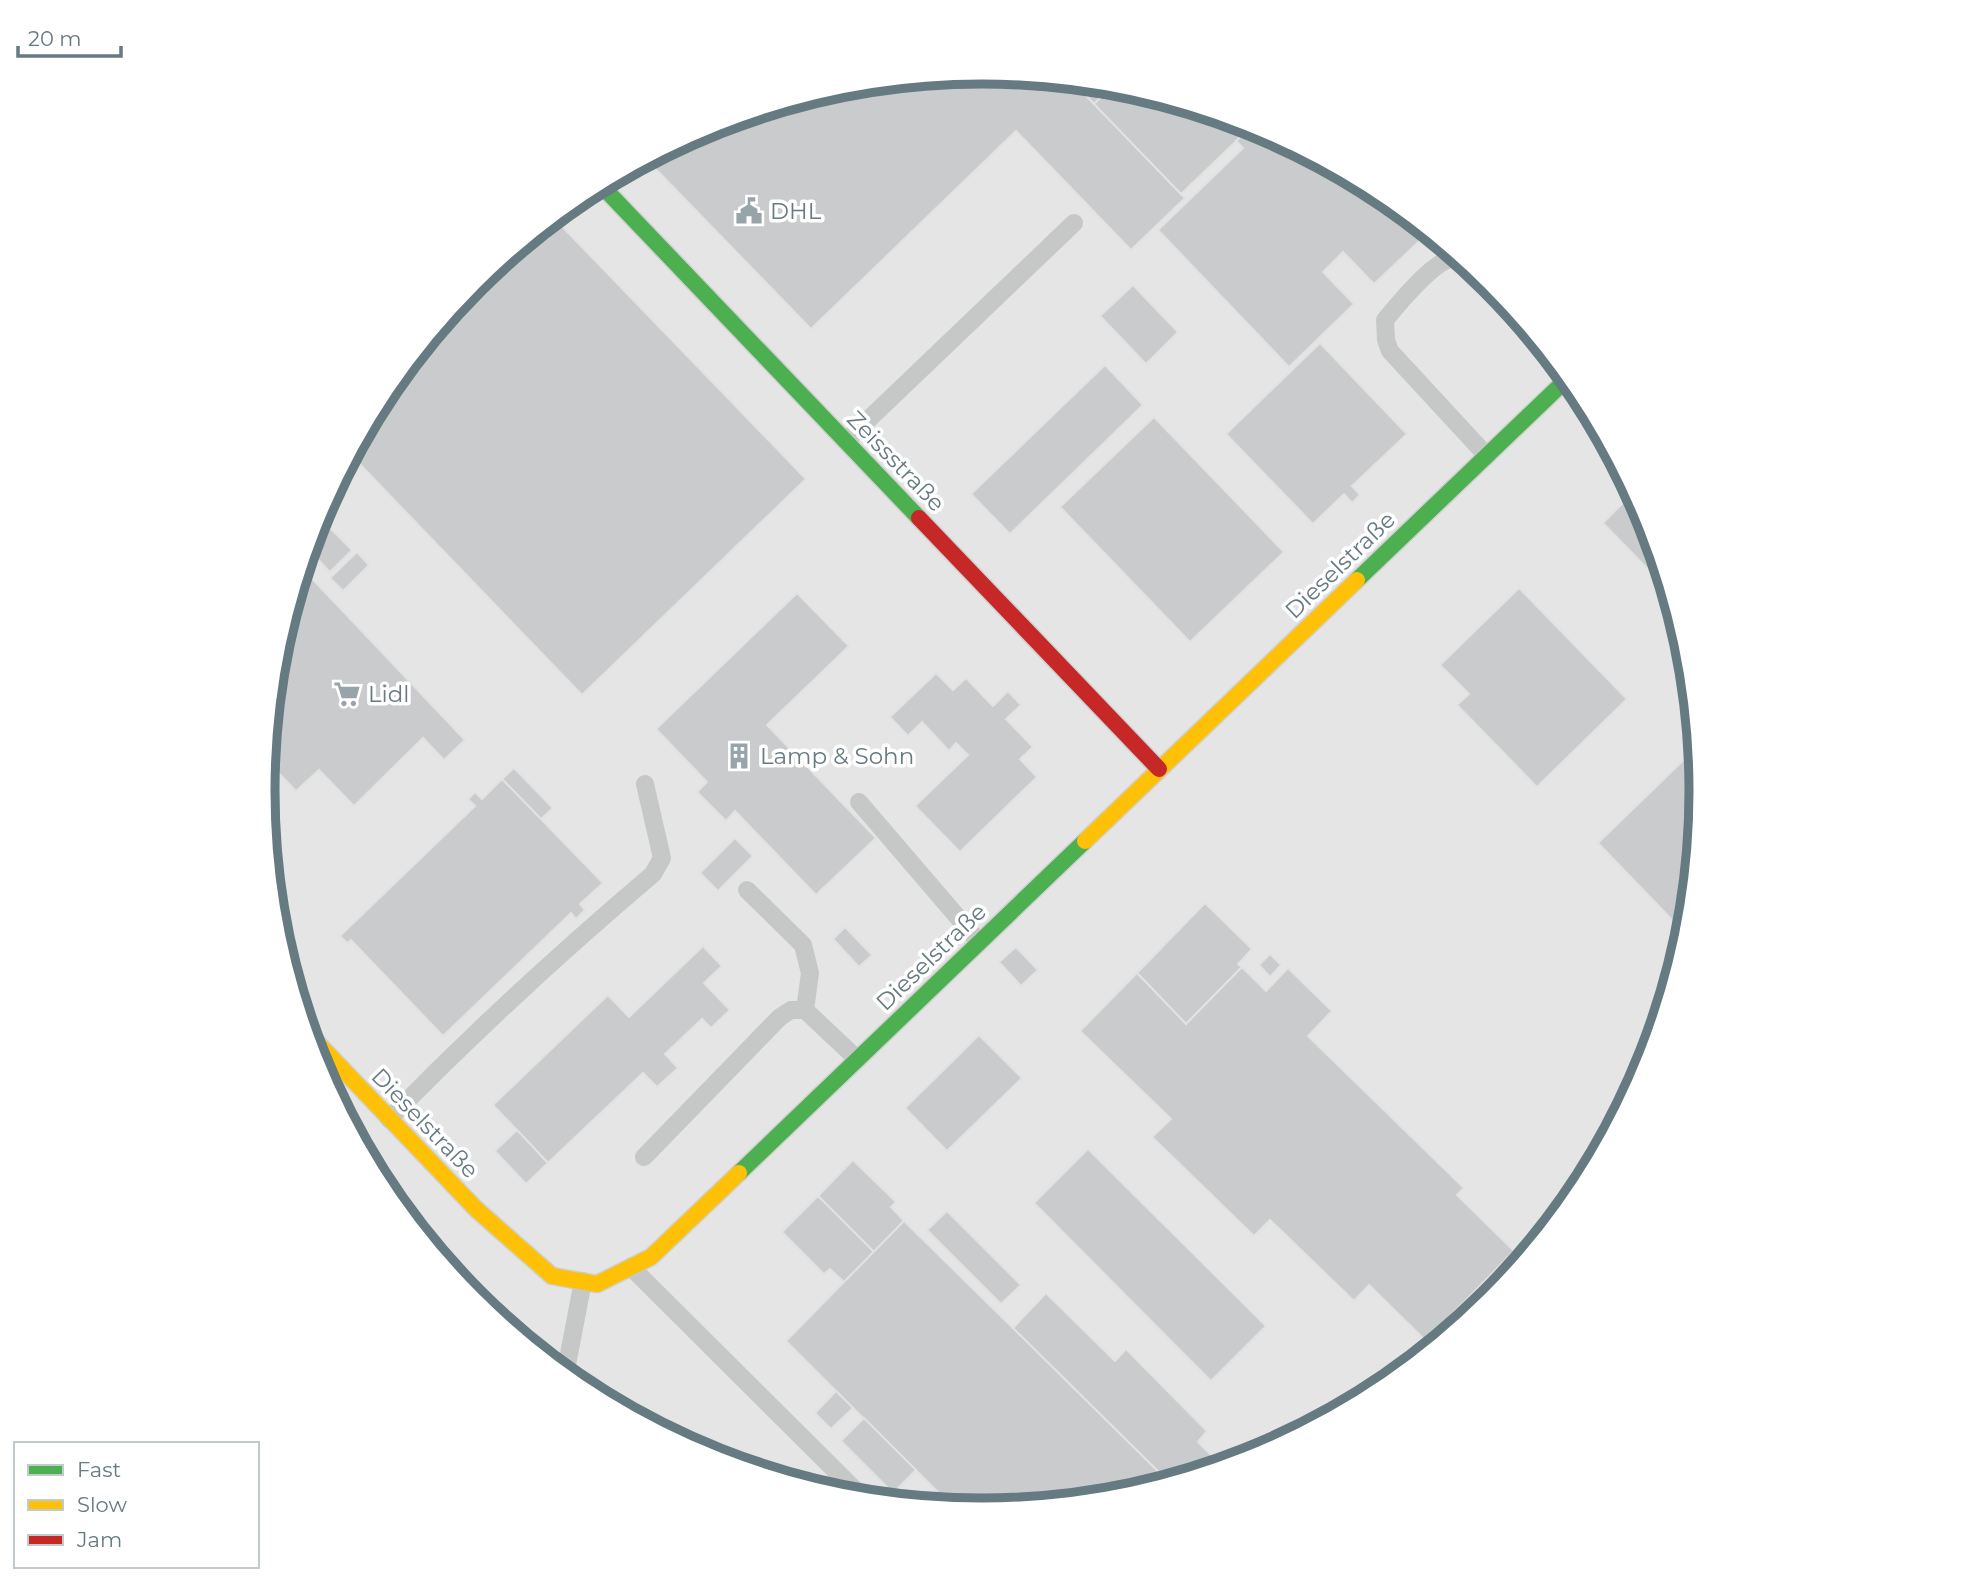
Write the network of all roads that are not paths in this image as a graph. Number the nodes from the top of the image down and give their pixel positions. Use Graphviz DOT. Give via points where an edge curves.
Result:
graph roads {
  1 [pos="608,192"];
  2 [pos="1074,223"];
  3 [pos="1449,259"];
  4 [pos="1561,385"];
  5 [pos="846,441"];
  6 [pos="1487,456"];
  7 [pos="1159,769"];
  8 [pos="645,784"];
  9 [pos="859,802"];
  10 [pos="747,890"];
  11 [pos="979,942"];
  12 [pos="805,1010"];
  13 [pos="325,1051"];
  14 [pos="857,1059"];
  15 [pos="389,1119"];
  16 [pos="644,1157"];
  17 [pos="631,1267"];
  18 [pos="583,1281"];
  19 [pos="567,1363"];
  20 [pos="850,1485"];
  1 -- 5 [label="street, Zeissstraße"];
  2 -- 5 [label="lane"];
  3 -- 6 [label="lane" via="1385,320 1384,329 1390,351"];
  4 -- 6 [label="street, Dieselstraße"];
  5 -- 7 [label="street, Zeissstraße"];
  6 -- 7 [label="street, Dieselstraße"];
  7 -- 11 [label="street, Dieselstraße"];
  8 -- 15 [label="lane" via="662,858 653,874 458,1048"];
  9 -- 11 [label="lane"];
  10 -- 12 [label="lane" via="803,945 810,973"];
  11 -- 14 [label="street, Dieselstraße"];
  12 -- 14 [label="lane"];
  12 -- 16 [label="lane" via="792,1010 780,1017"];
  13 -- 15 [label="street, Dieselstraße"];
  14 -- 17 [label="street, Dieselstraße" via="650,1256"];
  15 -- 18 [label="street, Dieselstraße" via="476,1209 552,1276"];
  17 -- 18 [label="street, Dieselstraße" via="597,1284"];
  17 -- 20 [label="lane"];
  18 -- 19 [label="lane"];
}
